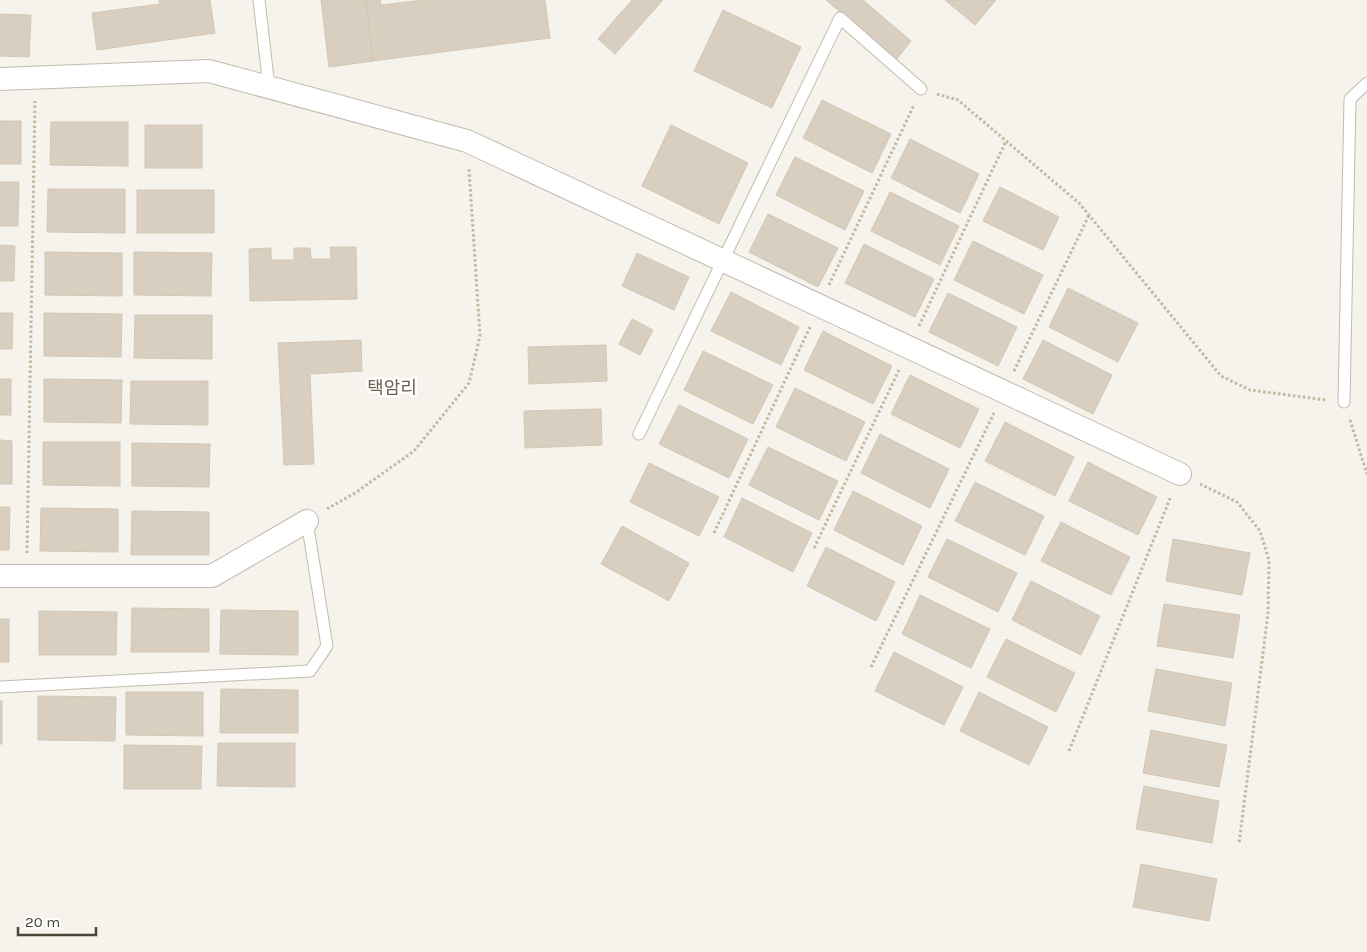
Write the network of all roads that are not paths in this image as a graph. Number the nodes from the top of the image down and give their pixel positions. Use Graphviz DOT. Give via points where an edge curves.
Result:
graph roads {
  1 [pos="259,0"];
  2 [pos="0,78"];
  3 [pos="1367,83"];
  4 [pos="268,87"];
  5 [pos="922,89"];
  6 [pos="722,261"];
  7 [pos="1344,402"];
  8 [pos="639,434"];
  9 [pos="1180,474"];
  10 [pos="307,521"];
  11 [pos="0,576"];
  12 [pos="0,687"];
  1 -- 4 [label="lane"];
  2 -- 4 [label="street" via="209,71"];
  3 -- 7 [label="lane" via="1350,99"];
  4 -- 6 [label="street" via="466,140"];
  5 -- 6 [label="lane" via="840,18"];
  6 -- 8 [label="lane"];
  6 -- 9 [label="street"];
  10 -- 11 [label="street" via="212,576"];
  10 -- 12 [label="lane" via="327,646 310,671"];
}
